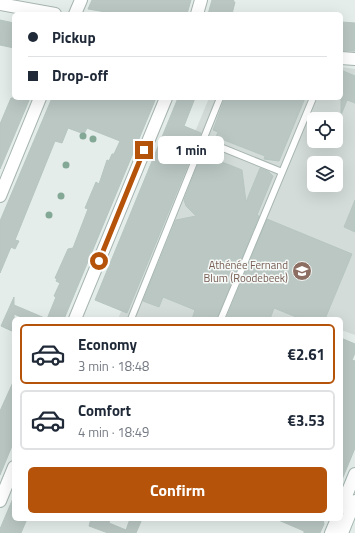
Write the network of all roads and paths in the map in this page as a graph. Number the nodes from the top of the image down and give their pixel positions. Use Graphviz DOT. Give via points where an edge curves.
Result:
graph roads {
  1 [pos="81,0"];
  2 [pos="201,0"];
  3 [pos="0,4"];
  4 [pos="44,12"];
  5 [pos="76,12"];
  6 [pos="198,12"];
  7 [pos="343,58"];
  8 [pos="355,59"];
  9 [pos="39,100"];
  10 [pos="165,100"];
  11 [pos="219,100"];
  12 [pos="312,100"];
  13 [pos="203,140"];
  14 [pos="282,172"];
  15 [pos="0,196"];
  16 [pos="76,317"];
  17 [pos="132,317"];
  18 [pos="222,317"];
  19 [pos="12,472"];
  20 [pos="355,474"];
  21 [pos="355,500"];
  22 [pos="0,501"];
  23 [pos="343,503"];
  24 [pos="337,521"];
  25 [pos="338,521"];
  26 [pos="331,533"];
  27 [pos="341,533"];
  1 -- 5 [label="street"];
  2 -- 6 [label="street"];
  3 -- 4 [label="street"];
  7 -- 8 [label="street"];
  9 -- 15 [label="street"];
  10 -- 16 [label="street"];
  11 -- 13 [label="lane"];
  12 -- 14 [label="lane"];
  13 -- 14 [label="lane"];
  13 -- 17 [label="lane"];
  14 -- 18 [label="lane"];
  19 -- 22 [label="street"];
  20 -- 23 [label="street"];
  21 -- 27 [label="street"];
  24 -- 26 [label="street"];
  25 -- 27 [label="street"];
}
